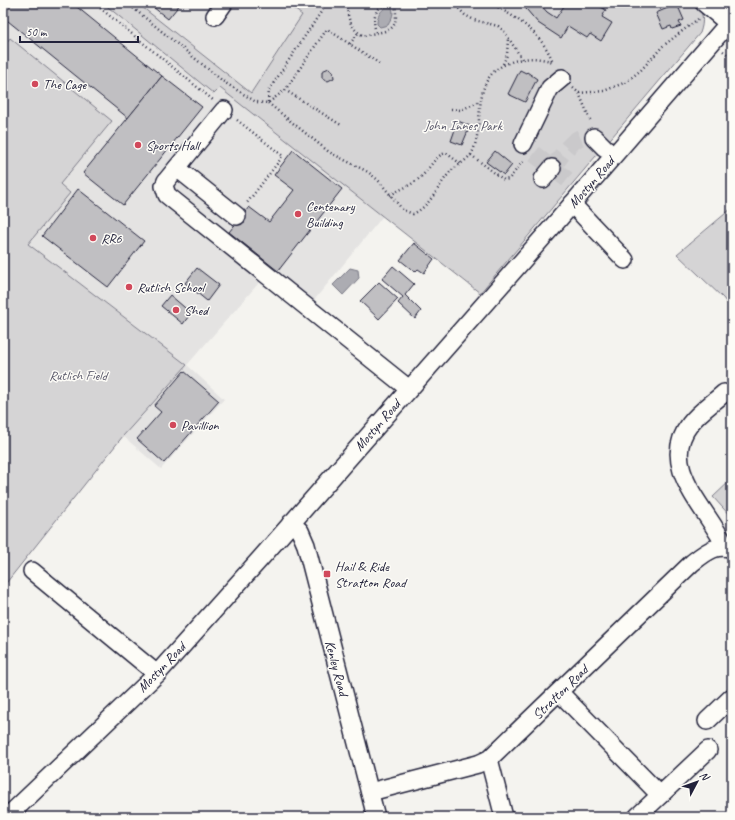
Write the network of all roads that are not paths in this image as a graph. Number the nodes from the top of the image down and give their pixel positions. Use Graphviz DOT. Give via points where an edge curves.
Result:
graph roads {
  1 [pos="710,7"];
  2 [pos="730,21"];
  3 [pos="562,78"];
  4 [pos="224,110"];
  5 [pos="526,146"];
  6 [pos="177,168"];
  7 [pos="576,194"];
  8 [pos="237,216"];
  9 [pos="625,260"];
  10 [pos="409,388"];
  11 [pos="724,393"];
  12 [pos="291,522"];
  13 [pos="728,548"];
  14 [pos="32,571"];
  15 [pos="157,674"];
  16 [pos="560,693"];
  17 [pos="732,697"];
  18 [pos="707,721"];
  19 [pos="708,750"];
  20 [pos="489,759"];
  21 [pos="370,792"];
  22 [pos="660,795"];
  23 [pos="7,817"];
  24 [pos="376,817"];
  25 [pos="504,817"];
  26 [pos="637,817"];
  1 -- 2 [label="street"];
  2 -- 7 [label="street, Mostyn Road"];
  3 -- 5 [label="street" via="550,88"];
  4 -- 6 [label="street"];
  6 -- 8 [label="street"];
  6 -- 10 [label="street" via="164,186 167,195"];
  7 -- 9 [label="street"];
  7 -- 10 [label="street, Mostyn Road"];
  10 -- 12 [label="street, Mostyn Road"];
  11 -- 13 [label="street" via="690,424 679,451 680,466 686,483"];
  12 -- 15 [label="street, Mostyn Road"];
  12 -- 21 [label="street, Kenley Road" via="300,531 306,545"];
  13 -- 16 [label="street, Stratton Road" via="715,548 692,563"];
  14 -- 15 [label="street"];
  15 -- 23 [label="street, Mostyn Road"];
  16 -- 20 [label="street, Stratton Road"];
  16 -- 22 [label="street"];
  17 -- 18 [label="street"];
  19 -- 22 [label="street"];
  20 -- 21 [label="street, Stratton Road"];
  20 -- 25 [label="street"];
  21 -- 24 [label="street, Kenley Road"];
  22 -- 26 [label="street"];
}
